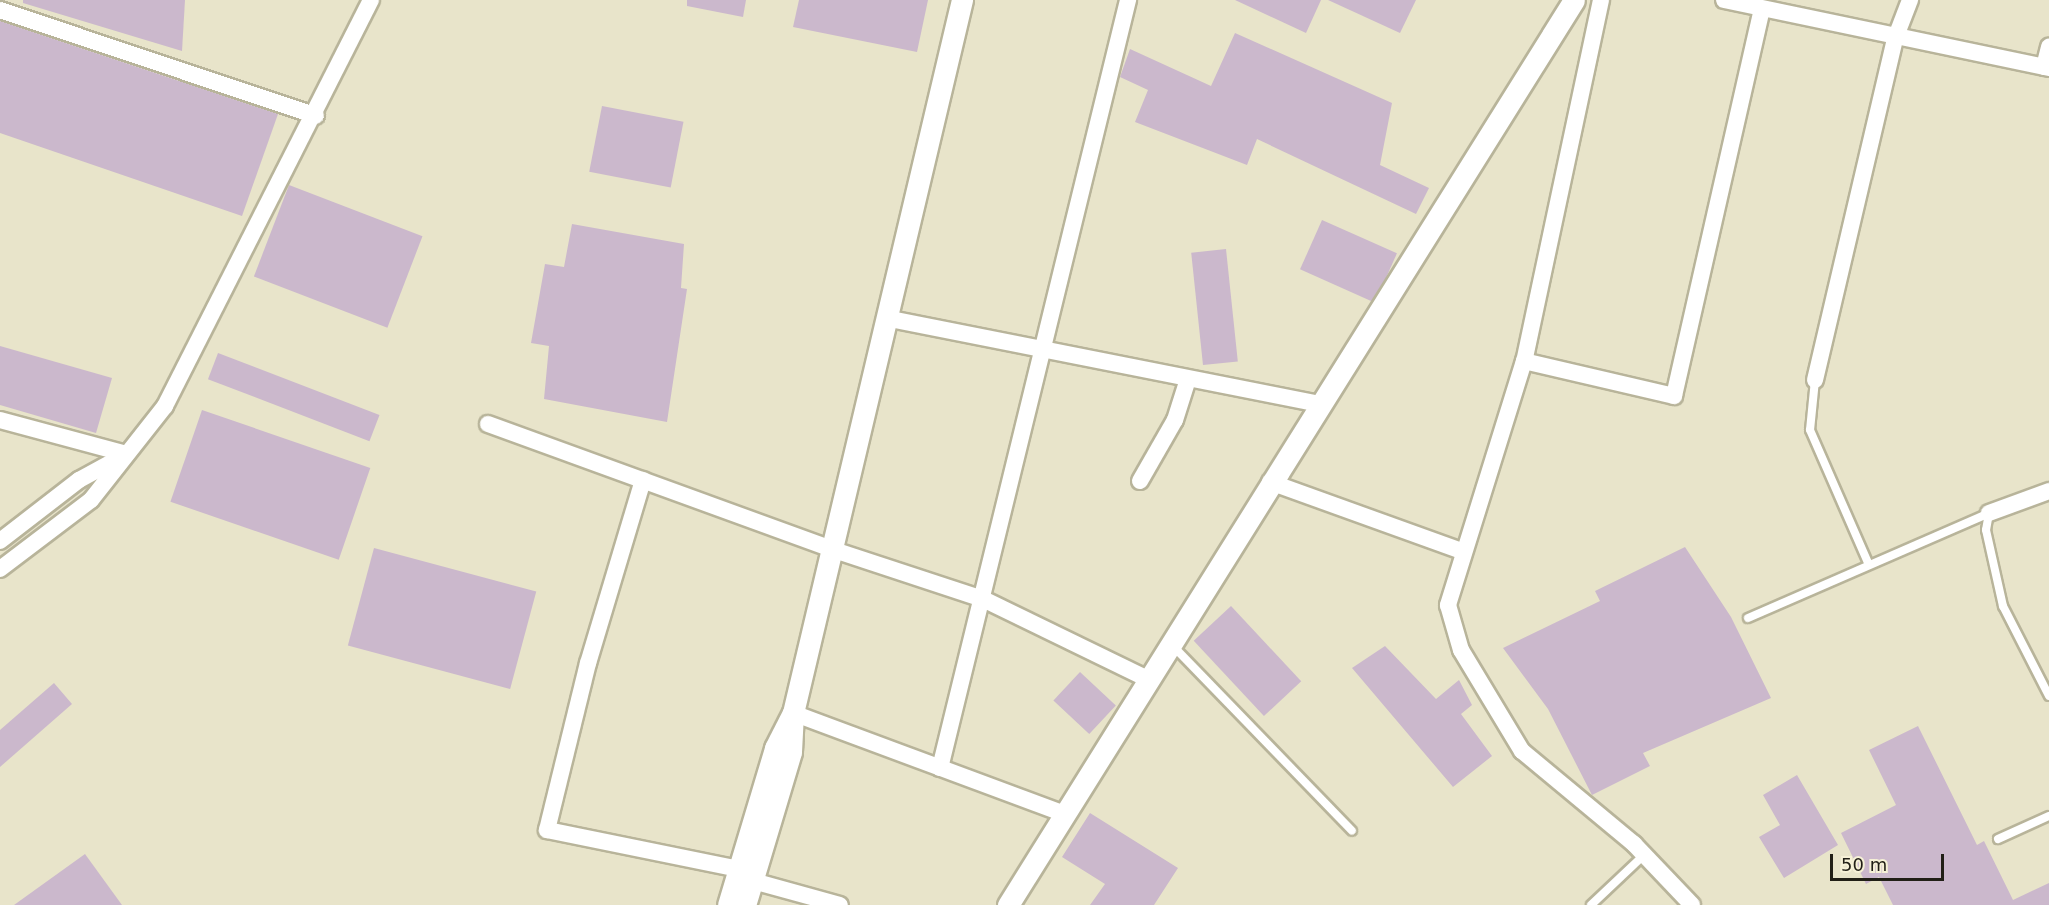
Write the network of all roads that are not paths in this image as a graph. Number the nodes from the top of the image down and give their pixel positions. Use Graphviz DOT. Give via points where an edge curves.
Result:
graph roads {
  1 [pos="371,0"];
  2 [pos="962,0"];
  3 [pos="1128,0"];
  4 [pos="1574,0"];
  5 [pos="1601,0"];
  6 [pos="1910,0"];
  7 [pos="1729,1"];
  8 [pos="0,10"];
  9 [pos="1762,10"];
  10 [pos="1895,39"];
  11 [pos="2049,47"];
  12 [pos="2046,68"];
  13 [pos="316,116"];
  14 [pos="890,319"];
  15 [pos="1039,351"];
  16 [pos="1524,361"];
  17 [pos="1188,379"];
  18 [pos="1815,380"];
  19 [pos="1319,404"];
  20 [pos="0,420"];
  21 [pos="488,424"];
  22 [pos="128,454"];
  23 [pos="643,480"];
  24 [pos="1140,481"];
  25 [pos="1270,482"];
  26 [pos="2049,491"];
  27 [pos="1989,513"];
  28 [pos="0,541"];
  29 [pos="834,550"];
  30 [pos="1464,552"];
  31 [pos="1869,565"];
  32 [pos="0,569"];
  33 [pos="983,598"];
  34 [pos="1748,618"];
  35 [pos="1170,643"];
  36 [pos="1148,679"];
  37 [pos="2049,696"];
  38 [pos="793,713"];
  39 [pos="940,768"];
  40 [pos="1064,814"];
  41 [pos="2049,816"];
  42 [pos="1352,831"];
  43 [pos="1998,839"];
  44 [pos="1644,855"];
  45 [pos="746,875"];
  46 [pos="728,905"];
  47 [pos="745,905"];
  48 [pos="840,905"];
  49 [pos="1008,905"];
  50 [pos="1591,905"];
  51 [pos="1692,905"];
  1 -- 13 [label="street"];
  2 -- 14 [label="street"];
  3 -- 15 [label="street"];
  4 -- 19 [label="street"];
  5 -- 16 [label="street"];
  6 -- 10 [label="street"];
  7 -- 9 [label="street"];
  8 -- 13 [label="street"];
  9 -- 10 [label="street"];
  9 -- 16 [label="street" via="1674,396"];
  10 -- 12 [label="street"];
  10 -- 18 [label="street"];
  11 -- 12 [label="street"];
  13 -- 22 [label="street" via="165,406"];
  14 -- 15 [label="street"];
  14 -- 29 [label="street"];
  15 -- 17 [label="street"];
  15 -- 33 [label="street"];
  16 -- 30 [label="street"];
  17 -- 19 [label="street"];
  17 -- 24 [label="street" via="1175,420"];
  18 -- 31 [label="lane" via="1810,429"];
  19 -- 25 [label="street"];
  20 -- 22 [label="street"];
  21 -- 23 [label="street"];
  22 -- 28 [label="street" via="79,480"];
  22 -- 32 [label="street" via="91,500"];
  23 -- 29 [label="street"];
  23 -- 45 [label="street" via="588,663 548,830"];
  25 -- 30 [label="street"];
  25 -- 35 [label="street"];
  26 -- 27 [label="street"];
  27 -- 31 [label="lane"];
  27 -- 37 [label="lane" via="1986,530 2003,606"];
  29 -- 33 [label="street"];
  29 -- 38 [label="street"];
  30 -- 44 [label="street" via="1448,605 1461,650 1485,692 1522,751"];
  31 -- 34 [label="lane"];
  33 -- 36 [label="street"];
  33 -- 39 [label="street"];
  35 -- 36 [label="street"];
  35 -- 42 [label="lane"];
  36 -- 40 [label="street"];
  38 -- 39 [label="street"];
  38 -- 45 [label="street" via="791,752"];
  39 -- 40 [label="street"];
  40 -- 49 [label="street"];
  41 -- 43 [label="lane"];
  44 -- 50 [label="lane"];
  44 -- 51 [label="street"];
  45 -- 46 [label="street"];
  45 -- 47 [label="street"];
  45 -- 48 [label="street"];
}
